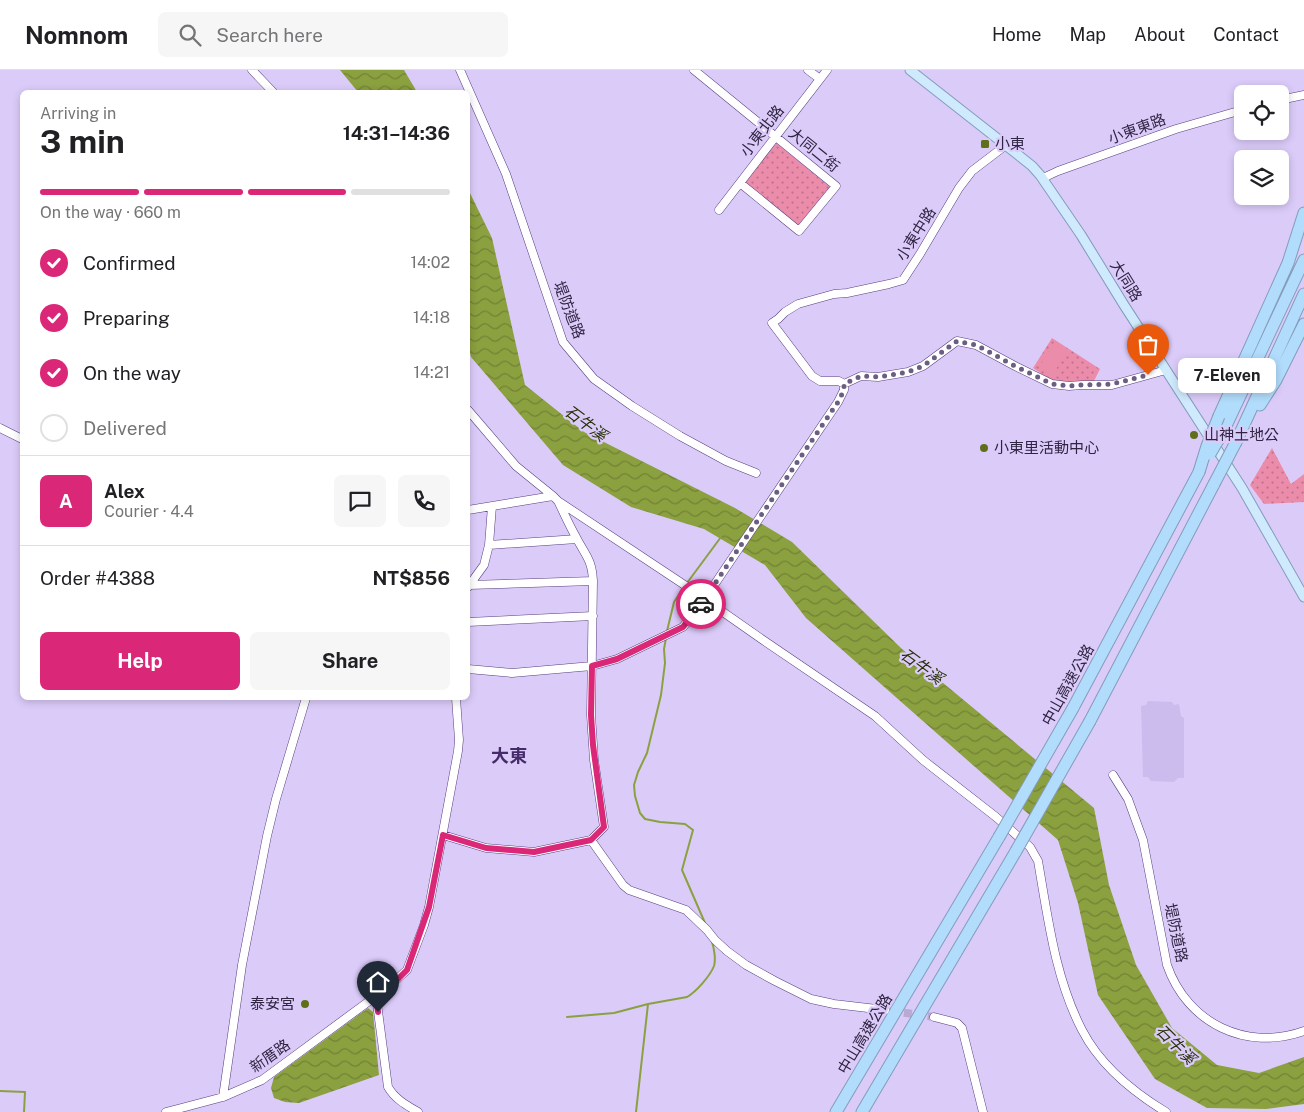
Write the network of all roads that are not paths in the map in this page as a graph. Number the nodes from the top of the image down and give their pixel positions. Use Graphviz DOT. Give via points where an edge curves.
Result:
graph roads {
  1 [pos="252,70"];
  2 [pos="460,70"];
  3 [pos="694,70"];
  4 [pos="808,70"];
  5 [pos="827,70"];
  6 [pos="910,70"];
  7 [pos="820,79"];
  8 [pos="271,90"];
  9 [pos="469,90"];
  10 [pos="470,93"];
  11 [pos="1304,96"];
  12 [pos="1289,98"];
  13 [pos="1234,112"];
  14 [pos="775,137"];
  15 [pos="1006,145"];
  16 [pos="1043,178"];
  17 [pos="740,183"];
  18 [pos="719,210"];
  19 [pos="1304,213"];
  20 [pos="1304,227"];
  21 [pos="1304,260"];
  22 [pos="1288,262"];
  23 [pos="1304,294"];
  24 [pos="1304,324"];
  25 [pos="1166,370"];
  26 [pos="844,384"];
  27 [pos="470,412"];
  28 [pos="0,428"];
  29 [pos="20,438"];
  30 [pos="1236,442"];
  31 [pos="1199,472"];
  32 [pos="756,473"];
  33 [pos="555,498"];
  34 [pos="492,506"];
  35 [pos="470,510"];
  36 [pos="576,539"];
  37 [pos="489,545"];
  38 [pos="594,581"];
  39 [pos="470,583"];
  40 [pos="470,586"];
  41 [pos="1304,598"];
  42 [pos="704,600"];
  43 [pos="593,616"];
  44 [pos="470,622"];
  45 [pos="592,666"];
  46 [pos="470,670"];
  47 [pos="305,700"];
  48 [pos="456,700"];
  49 [pos="1112,775"];
  50 [pos="443,835"];
  51 [pos="591,840"];
  52 [pos="376,996"];
  53 [pos="885,1010"];
  54 [pos="934,1017"];
  55 [pos="1304,1031"];
  56 [pos="224,1097"];
  57 [pos="166,1112"];
  58 [pos="418,1112"];
  59 [pos="836,1112"];
  60 [pos="862,1112"];
  61 [pos="983,1112"];
  62 [pos="1166,1112"];
  1 -- 8 [label="street"];
  2 -- 9 [label="street, 堤防道路"];
  3 -- 14 [label="street, 大同二街"];
  4 -- 7 [label="street"];
  5 -- 7 [label="street, 小東北路"];
  6 -- 15 [label="main road, 大同路"];
  7 -- 14 [label="street, 小東北路"];
  10 -- 32 [label="street, 堤防道路" via="506,174 563,342 594,379 632,406 726,461"];
  11 -- 12 [label="street"];
  13 -- 16 [label="street, 小東東路" via="1176,129"];
  14 -- 17 [label="street, 小東北路"];
  14 -- 17 [label="street, 大同二街" via="836,186 799,231"];
  15 -- 16 [label="main road, 大同路"];
  15 -- 26 [label="street, 小東中路" via="972,171 959,188 903,280 798,304 772,323 812,376 820,381"];
  16 -- 25 [label="main road, 大同路"];
  17 -- 18 [label="street, 小東北路"];
  19 -- 22 [label="highway"];
  20 -- 22 [label="highway"];
  21 -- 31 [label="highway, 中山高速公路, bridge" via="1224,430"];
  22 -- 31 [label="highway, bridge" via="1219,416"];
  23 -- 30 [label="highway"];
  24 -- 30 [label="highway" via="1276,380"];
  25 -- 26 [label="street" via="1112,384 1052,384 976,345 957,341 923,366 908,372 861,376"];
  25 -- 41 [label="main road, 大同路" via="1242,488"];
  26 -- 42 [label="street" via="843,395"];
  27 -- 33 [label="street" via="516,466"];
  28 -- 29 [label="street"];
  30 -- 60 [label="highway, bridge" via="1090,721"];
  31 -- 59 [label="highway, 中山高速公路, bridge" via="1073,708"];
  33 -- 34 [label="street"];
  33 -- 36 [label="street"];
  33 -- 42 [label="street"];
  34 -- 35 [label="street"];
  34 -- 37 [label="street"];
  36 -- 37 [label="street"];
  36 -- 38 [label="street" via="591,562"];
  37 -- 39 [label="street" via="484,565"];
  38 -- 40 [label="street"];
  38 -- 43 [label="street"];
  42 -- 45 [label="street" via="683,627 617,659"];
  42 -- 62 [label="street" via="875,716 922,760 1030,847 1038,861 1057,967 1082,1031 1113,1072"];
  43 -- 44 [label="street"];
  43 -- 45 [label="street"];
  45 -- 46 [label="street" via="512,674"];
  45 -- 51 [label="street" via="593,751 604,827"];
  47 -- 56 [label="street" via="267,836 242,966"];
  48 -- 50 [label="street, 新厝路" via="458,752"];
  49 -- 55 [label="street, 堤防道路" via="1128,799 1143,840 1167,965 1185,999 1206,1019 1241,1034 1275,1038"];
  50 -- 51 [label="street" via="486,848 534,852"];
  50 -- 52 [label="street, 新厝路" via="429,907 407,970"];
  51 -- 53 [label="street" via="628,890 686,910 721,946 775,981 811,999"];
  52 -- 56 [label="street, 新厝路" via="262,1080"];
  52 -- 58 [label="street" via="388,1087 392,1094"];
  54 -- 61 [label="street" via="957,1023 962,1028"];
  56 -- 57 [label="street, 新厝路"];
}
